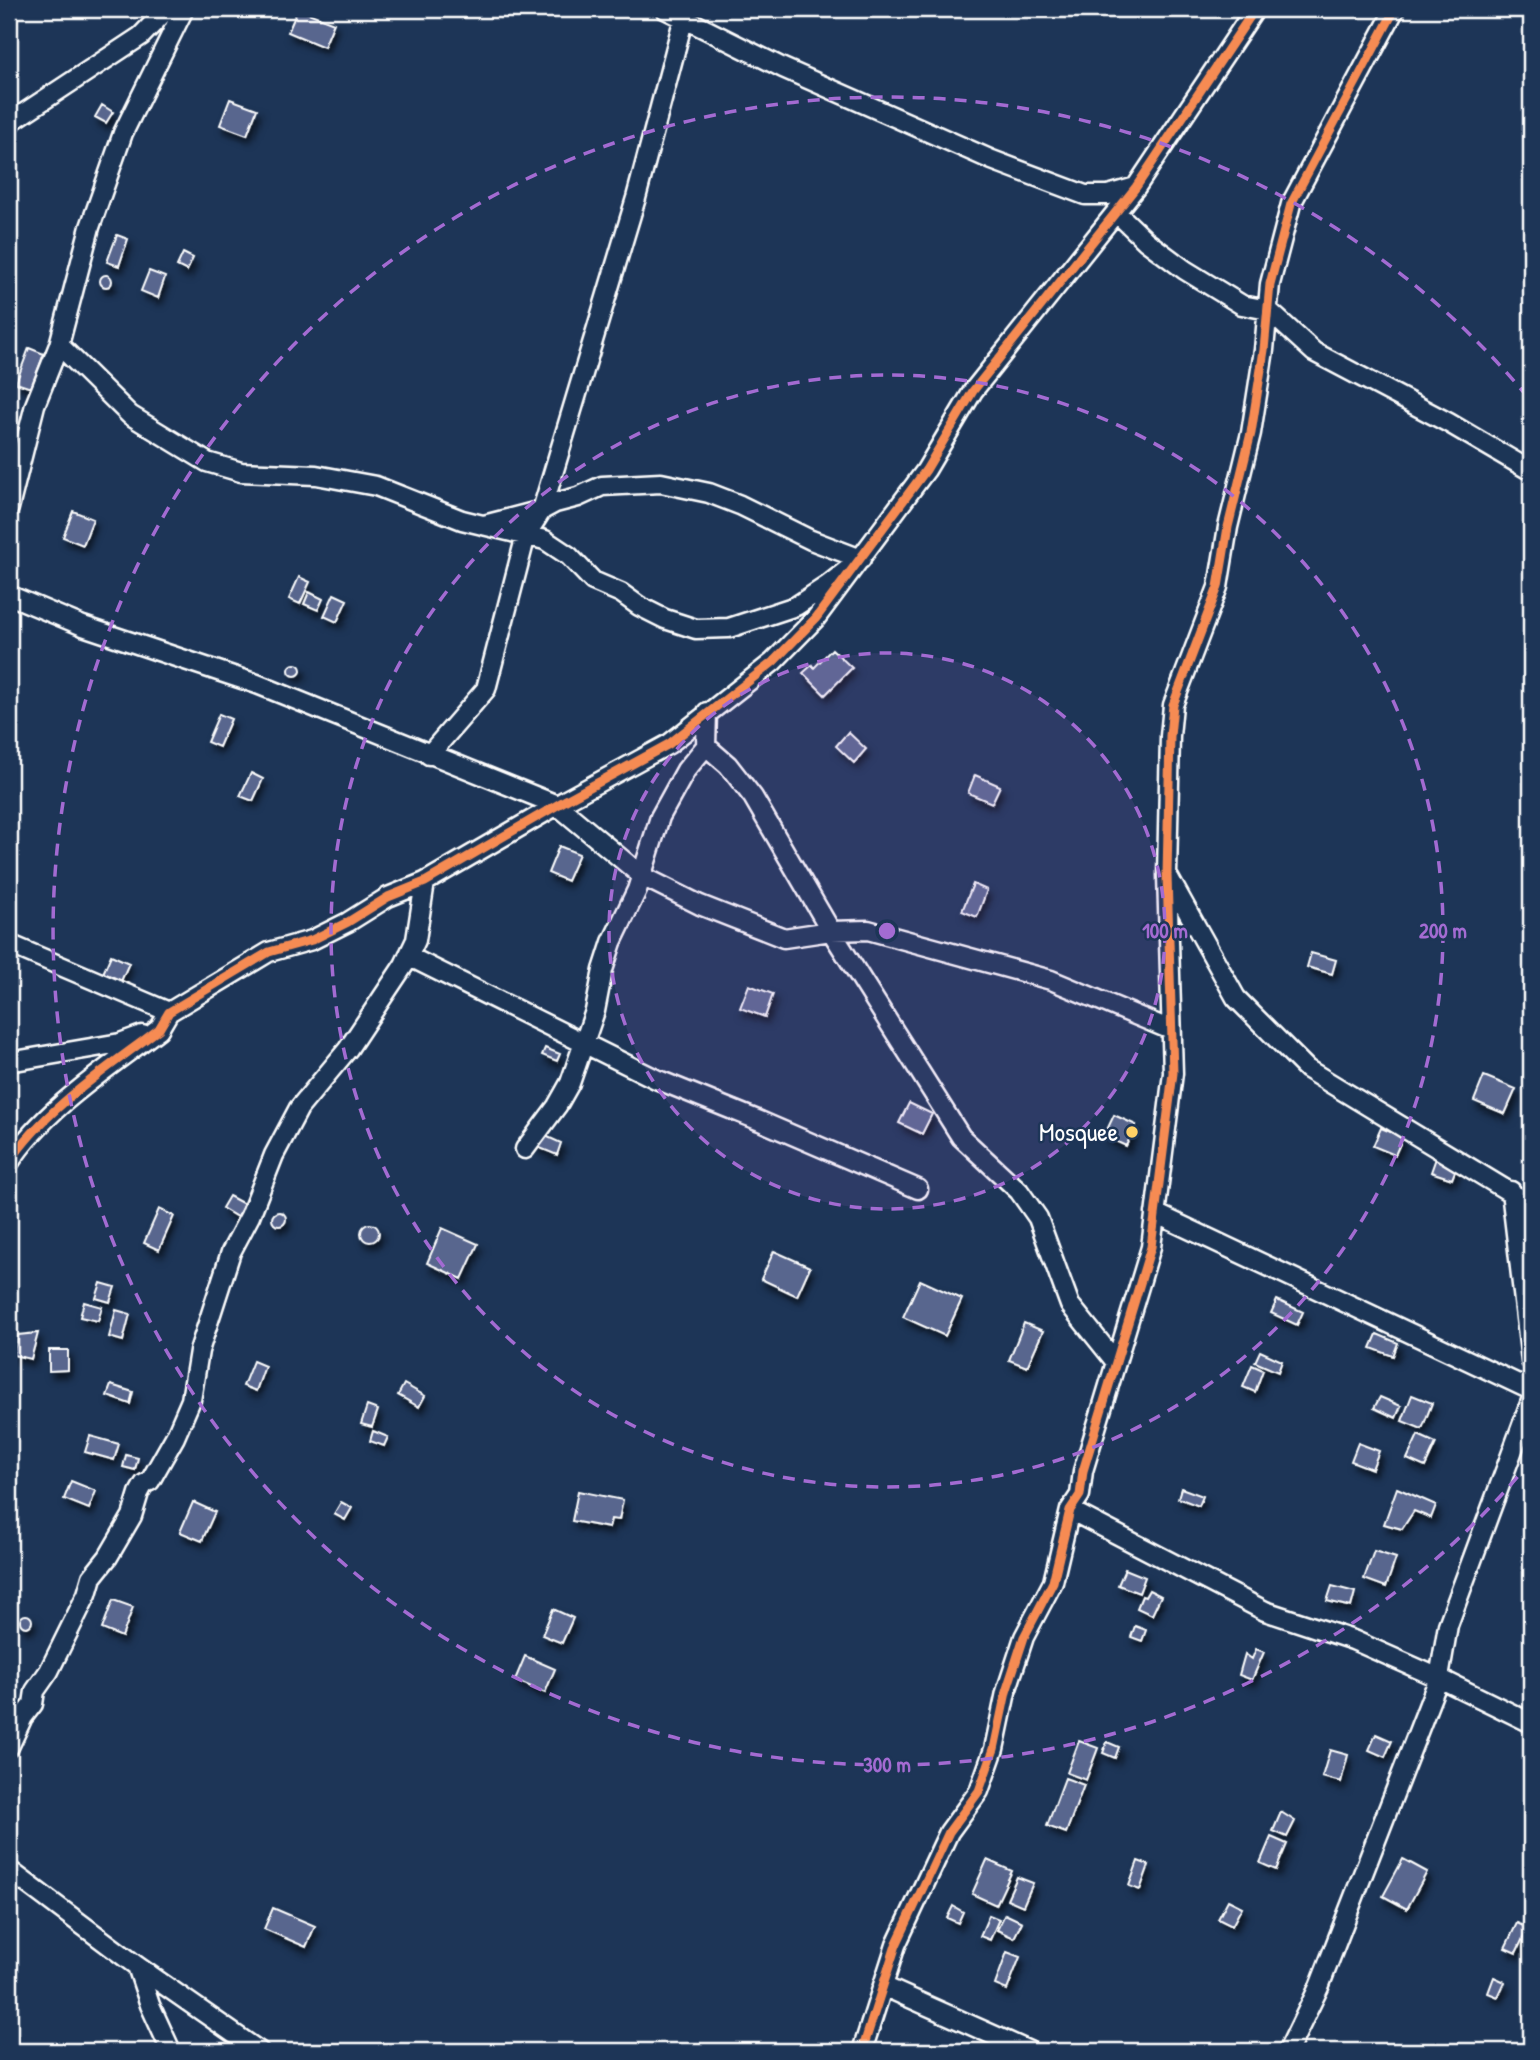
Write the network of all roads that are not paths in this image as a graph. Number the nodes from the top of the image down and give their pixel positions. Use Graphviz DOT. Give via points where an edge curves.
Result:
graph roads {
  1 [pos="167,9"];
  2 [pos="184,9"];
  3 [pos="666,9"];
  4 [pos="1255,9"];
  5 [pos="1395,9"];
  6 [pos="684,17"];
  7 [pos="9,122"];
  8 [pos="1136,187"];
  9 [pos="1117,213"];
  10 [pos="1268,310"];
  11 [pos="59,345"];
  12 [pos="1531,471"];
  13 [pos="9,508"];
  14 [pos="542,510"];
  15 [pos="484,525"];
  16 [pos="526,535"];
  17 [pos="860,558"];
  18 [pos="9,594"];
  19 [pos="707,712"];
  20 [pos="706,746"];
  21 [pos="429,755"];
  22 [pos="557,805"];
  23 [pos="1167,875"];
  24 [pos="642,876"];
  25 [pos="425,883"];
  26 [pos="831,931"];
  27 [pos="9,944"];
  28 [pos="408,956"];
  29 [pos="169,1012"];
  30 [pos="159,1028"];
  31 [pos="1171,1030"];
  32 [pos="583,1044"];
  33 [pos="9,1062"];
  34 [pos="525,1149"];
  35 [pos="9,1163"];
  36 [pos="918,1189"];
  37 [pos="1511,1191"];
  38 [pos="1531,1205"];
  39 [pos="1155,1213"];
  40 [pos="1115,1361"];
  41 [pos="1531,1362"];
  42 [pos="1531,1390"];
  43 [pos="1531,1401"];
  44 [pos="1070,1510"];
  45 [pos="1440,1678"];
  46 [pos="1531,1723"];
  47 [pos="9,1747"];
  48 [pos="9,1870"];
  49 [pos="137,1966"];
  50 [pos="883,1986"];
  51 [pos="171,2051"];
  52 [pos="259,2051"];
  53 [pos="862,2051"];
  54 [pos="1029,2051"];
  55 [pos="1288,2051"];
  1 -- 7 [label="street" via="141,36"];
  2 -- 11 [label="street" via="123,133 90,227"];
  3 -- 6 [label="street"];
  4 -- 8 [label="street"];
  5 -- 10 [label="street" via="1291,204 1270,284"];
  6 -- 8 [label="street" via="783,68 992,160 1085,195 1108,195"];
  6 -- 14 [label="street" via="636,198"];
  8 -- 9 [label="street"];
  9 -- 10 [label="street" via="1185,270 1242,305"];
  9 -- 17 [label="street" via="973,391 926,470"];
  10 -- 12 [label="street" via="1314,352"];
  10 -- 23 [label="street" via="1251,433 1218,587 1173,705"];
  11 -- 13 [label="street" via="35,405"];
  11 -- 15 [label="street" via="130,415 207,462 241,472 316,475 376,486 431,510"];
  14 -- 15 [label="street"];
  14 -- 16 [label="street"];
  14 -- 17 [label="street" via="602,486 661,483 709,493"];
  15 -- 16 [label="street"];
  16 -- 17 [label="street" via="545,540 569,556 593,581 666,619 696,629 729,628 796,606"];
  16 -- 21 [label="street" via="486,689"];
  17 -- 19 [label="street" via="816,618 742,688"];
  18 -- 21 [label="street" via="83,626 257,684"];
  19 -- 20 [label="street"];
  19 -- 22 [label="street" via="669,744"];
  20 -- 24 [label="street" via="686,770 660,817"];
  20 -- 26 [label="street" via="753,797"];
  21 -- 22 [label="street"];
  22 -- 24 [label="street"];
  22 -- 25 [label="street"];
  23 -- 31 [label="street"];
  23 -- 37 [label="street" via="1236,998 1307,1069"];
  24 -- 26 [label="street" via="784,938"];
  24 -- 32 [label="street" via="612,942"];
  25 -- 28 [label="street" via="416,940"];
  25 -- 29 [label="street" via="388,897 312,940 269,952"];
  26 -- 31 [label="street" via="868,930 1051,980"];
  26 -- 40 [label="street" via="961,1137 1019,1191 1038,1218 1070,1305"];
  27 -- 29 [label="street"];
  28 -- 32 [label="street"];
  28 -- 47 [label="street" via="348,1049 299,1108 274,1155 231,1252 199,1351 191,1400 175,1437 92,1577"];
  29 -- 30 [label="street"];
  30 -- 33 [label="street" via="120,1043"];
  30 -- 35 [label="street" via="60,1106 21,1144"];
  31 -- 39 [label="street" via="1173,1073"];
  32 -- 34 [label="street" via="570,1083"];
  32 -- 36 [label="street"];
  37 -- 38 [label="street"];
  37 -- 41 [label="street"];
  39 -- 40 [label="street" via="1151,1247"];
  39 -- 42 [label="street"];
  40 -- 44 [label="street" via="1080,1495"];
  43 -- 45 [label="street" via="1448,1625"];
  44 -- 45 [label="street" via="1265,1611 1353,1640"];
  44 -- 50 [label="street" via="1053,1582 1024,1637 979,1791 949,1832 896,1945"];
  45 -- 46 [label="street"];
  45 -- 55 [label="street" via="1319,1987"];
  48 -- 49 [label="street"];
  49 -- 51 [label="street"];
  49 -- 52 [label="street"];
  50 -- 53 [label="street"];
  50 -- 54 [label="street"];
}
